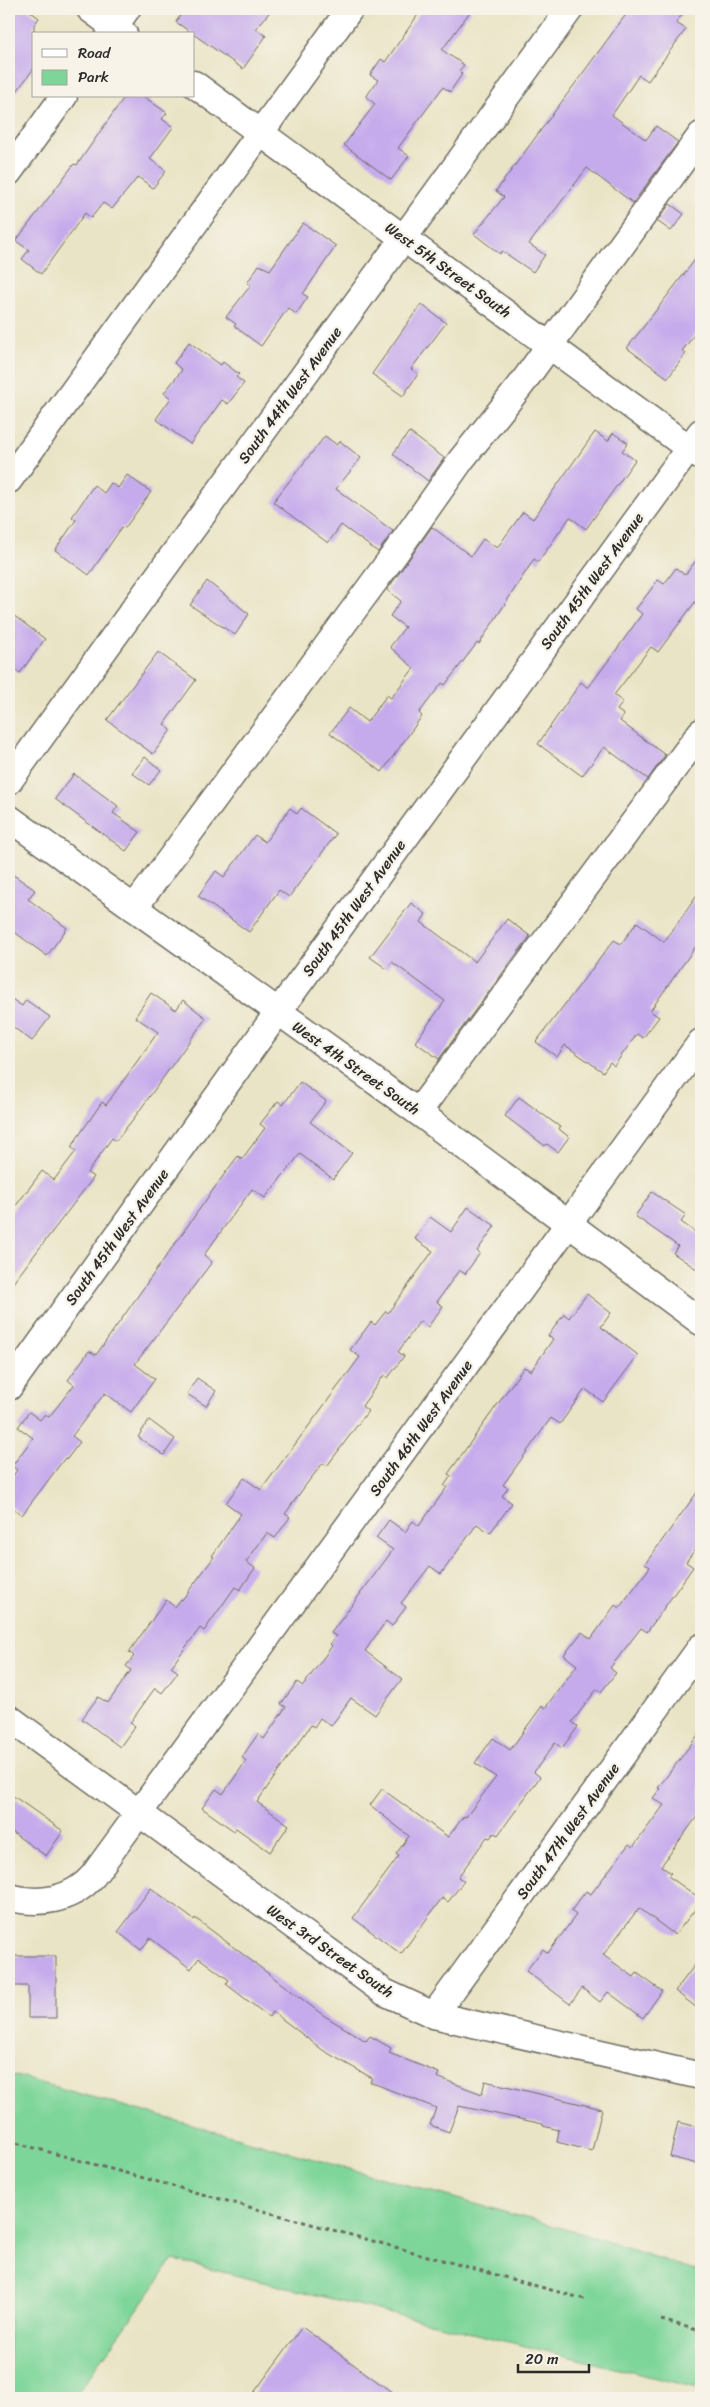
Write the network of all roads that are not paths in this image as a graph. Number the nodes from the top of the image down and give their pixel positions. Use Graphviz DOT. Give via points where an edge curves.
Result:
graph roads {
  1 [pos="90,9"];
  2 [pos="350,9"];
  3 [pos="570,9"];
  4 [pos="119,26"];
  5 [pos="195,85"];
  6 [pos="63,98"];
  7 [pos="261,133"];
  8 [pos="701,135"];
  9 [pos="9,172"];
  10 [pos="404,238"];
  11 [pos="549,345"];
  12 [pos="697,446"];
  13 [pos="9,480"];
  14 [pos="701,732"];
  15 [pos="9,781"];
  16 [pos="9,818"];
  17 [pos="134,908"];
  18 [pos="278,1012"];
  19 [pos="701,1042"];
  20 [pos="418,1112"];
  21 [pos="570,1224"];
  22 [pos="701,1322"];
  23 [pos="9,1387"];
  24 [pos="701,1647"];
  25 [pos="9,1718"];
  26 [pos="139,1814"];
  27 [pos="9,1897"];
  28 [pos="434,2015"];
  29 [pos="701,2076"];
  1 -- 4 [label="street"];
  2 -- 7 [label="street"];
  3 -- 10 [label="street, South 44th West Avenue"];
  5 -- 7 [label="street, West 5th Street South"];
  6 -- 9 [label="street"];
  7 -- 10 [label="street, West 5th Street South"];
  7 -- 13 [label="street"];
  8 -- 11 [label="street"];
  10 -- 11 [label="street, West 5th Street South"];
  10 -- 15 [label="street, South 44th West Avenue"];
  11 -- 12 [label="street, West 5th Street South"];
  11 -- 17 [label="street" via="461,460"];
  12 -- 18 [label="street, South 45th West Avenue"];
  14 -- 20 [label="street"];
  16 -- 17 [label="street, West 4th Street South"];
  17 -- 18 [label="street, West 4th Street South"];
  18 -- 20 [label="street, West 4th Street South"];
  18 -- 23 [label="street, South 45th West Avenue"];
  19 -- 21 [label="street, South 46th West Avenue"];
  20 -- 21 [label="street, West 4th Street South"];
  21 -- 22 [label="street, West 4th Street South"];
  21 -- 26 [label="street, South 46th West Avenue"];
  24 -- 28 [label="street, South 47th West Avenue"];
  25 -- 26 [label="street, West 3rd Street South"];
  26 -- 27 [label="street, South 46th West Avenue" via="84,1886 60,1898 22,1901"];
  26 -- 28 [label="street, West 3rd Street South" via="384,1992"];
  28 -- 29 [label="street, West 3rd Street South"];
}
